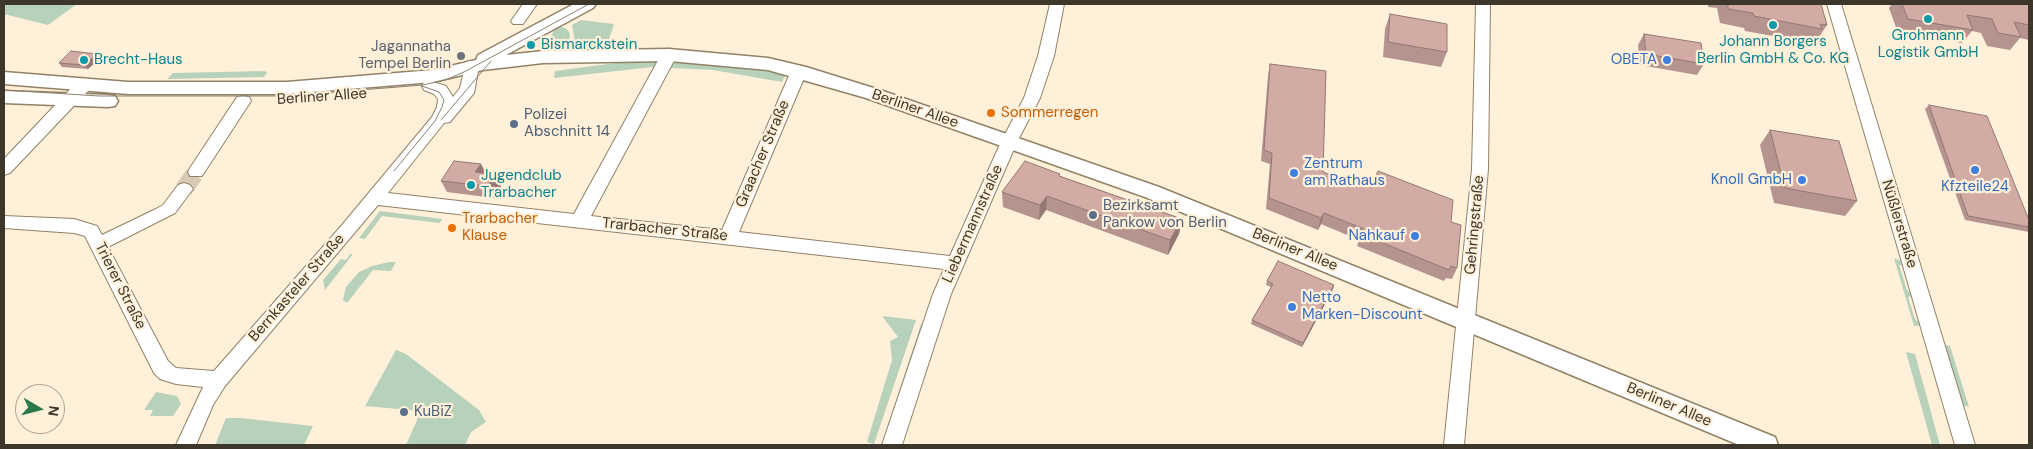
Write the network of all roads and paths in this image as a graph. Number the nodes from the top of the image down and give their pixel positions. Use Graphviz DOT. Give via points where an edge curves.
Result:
graph roads {
  1 [pos="530,4"];
  2 [pos="587,4"];
  3 [pos="1057,4"];
  4 [pos="1483,4"];
  5 [pos="1834,4"];
  6 [pos="518,21"];
  7 [pos="669,55"];
  8 [pos="798,70"];
  9 [pos="471,73"];
  10 [pos="4,78"];
  11 [pos="83,86"];
  12 [pos="430,86"];
  13 [pos="411,89"];
  14 [pos="4,97"];
  15 [pos="69,101"];
  16 [pos="244,102"];
  17 [pos="423,140"];
  18 [pos="1009,142"];
  19 [pos="4,169"];
  20 [pos="196,172"];
  21 [pos="184,189"];
  22 [pos="374,198"];
  23 [pos="579,221"];
  24 [pos="4,222"];
  25 [pos="728,237"];
  26 [pos="98,244"];
  27 [pos="955,263"];
  28 [pos="1466,321"];
  29 [pos="218,380"];
  30 [pos="186,445"];
  31 [pos="892,445"];
  32 [pos="1454,445"];
  33 [pos="1766,445"];
  34 [pos="1965,445"];
  1 -- 6 [label="street"];
  2 -- 9 [label="main road"];
  3 -- 18 [label="street, Liebermannstraße" via="1046,56 1032,98"];
  4 -- 28 [label="street, Gehringstraße" via="1480,169"];
  5 -- 34 [label="street, Nüßlerstraße"];
  7 -- 8 [label="main road, Berliner Allee" via="739,60"];
  7 -- 9 [label="main road, Berliner Allee"];
  7 -- 23 [label="street"];
  8 -- 18 [label="main road, Berliner Allee"];
  8 -- 25 [label="street, Graacher Straße"];
  9 -- 11 [label="main road, Berliner Allee" via="287,88"];
  9 -- 12 [label="main road, Berliner Allee"];
  9 -- 13 [label="main road"];
  9 -- 17 [label="street, Bernkasteler Straße" via="464,95"];
  10 -- 11 [label="main road, Berliner Allee"];
  11 -- 15 [label="street"];
  12 -- 13 [label="main road, Berliner Allee"];
  12 -- 17 [label="street, Bernkasteler Straße" via="444,93 446,103"];
  13 -- 16 [label="main road, Berliner Allee" via="319,99"];
  14 -- 15 [label="main road, Berliner Allee"];
  15 -- 16 [label="main road, Berliner Allee"];
  15 -- 19 [label="street"];
  16 -- 20 [label="street"];
  17 -- 22 [label="street, Bernkasteler Straße"];
  18 -- 27 [label="street, Liebermannstraße"];
  18 -- 28 [label="main road, Berliner Allee" via="1194,209"];
  21 -- 26 [label="street" via="162,214"];
  22 -- 23 [label="street, Trarbacher Straße"];
  22 -- 29 [label="street, Bernkasteler Straße"];
  23 -- 25 [label="street, Trarbacher Straße"];
  24 -- 26 [label="street, Trierer Straße" via="84,227 91,231"];
  25 -- 27 [label="street, Trarbacher Straße"];
  26 -- 29 [label="street, Trierer Straße" via="161,367 176,376"];
  27 -- 31 [label="street, Liebermannstraße"];
  28 -- 32 [label="street, Gehringstraße"];
  28 -- 33 [label="main road, Berliner Allee"];
  29 -- 30 [label="street, Bernkasteler Straße" via="205,400"];
}
